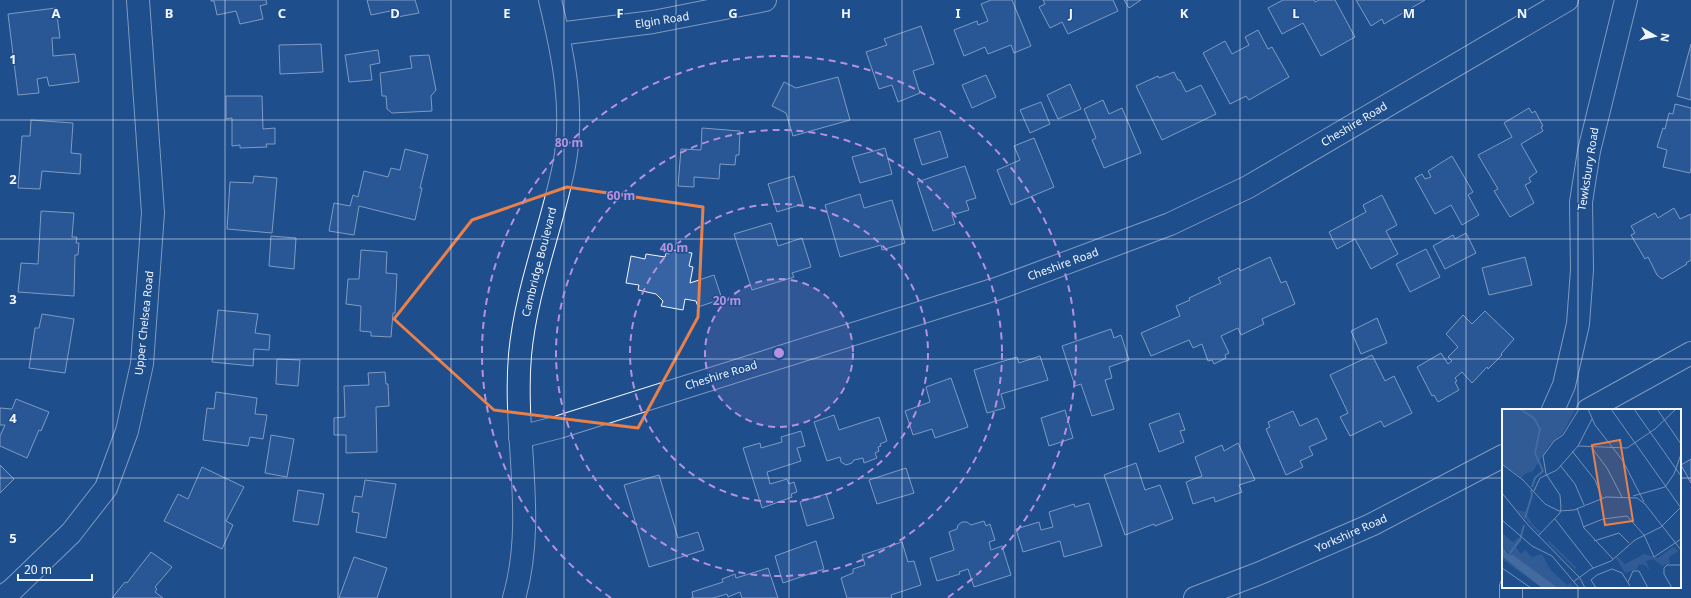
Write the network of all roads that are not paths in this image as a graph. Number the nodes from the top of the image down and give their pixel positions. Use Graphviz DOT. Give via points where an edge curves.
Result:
graph roads {
  1 [pos="138,0"];
  2 [pos="550,0"];
  3 [pos="765,0"];
  4 [pos="1567,0"];
  5 [pos="1626,0"];
  6 [pos="558,34"];
  7 [pos="1691,353"];
  8 [pos="1552,409"];
  9 [pos="1590,409"];
  10 [pos="520,437"];
  11 [pos="1502,457"];
  12 [pos="0,598"];
  13 [pos="514,598"];
  14 [pos="1195,598"];
  1 -- 12 [label="street, Upper Chelsea Road" via="153,213 142,364 127,431 106,488 75,528 12,590"];
  2 -- 6 [label="street, Cambridge Boulevard"];
  3 -- 6 [label="street, Elgin Road" via="653,22"];
  4 -- 10 [label="street, Cheshire Road" via="1248,188 1170,224 999,288 559,427"];
  5 -- 8 [label="street, Tewksbury Road" via="1589,152 1581,202 1582,270 1578,324 1564,385"];
  6 -- 10 [label="street, Cambridge Boulevard" via="566,78 568,126 564,165 526,314 518,393"];
  7 -- 9 [label="street"];
  10 -- 13 [label="street, Cambridge Boulevard" via="524,524 518,585"];
  11 -- 14 [label="street, Yorkshire Road" via="1371,525"];
}
